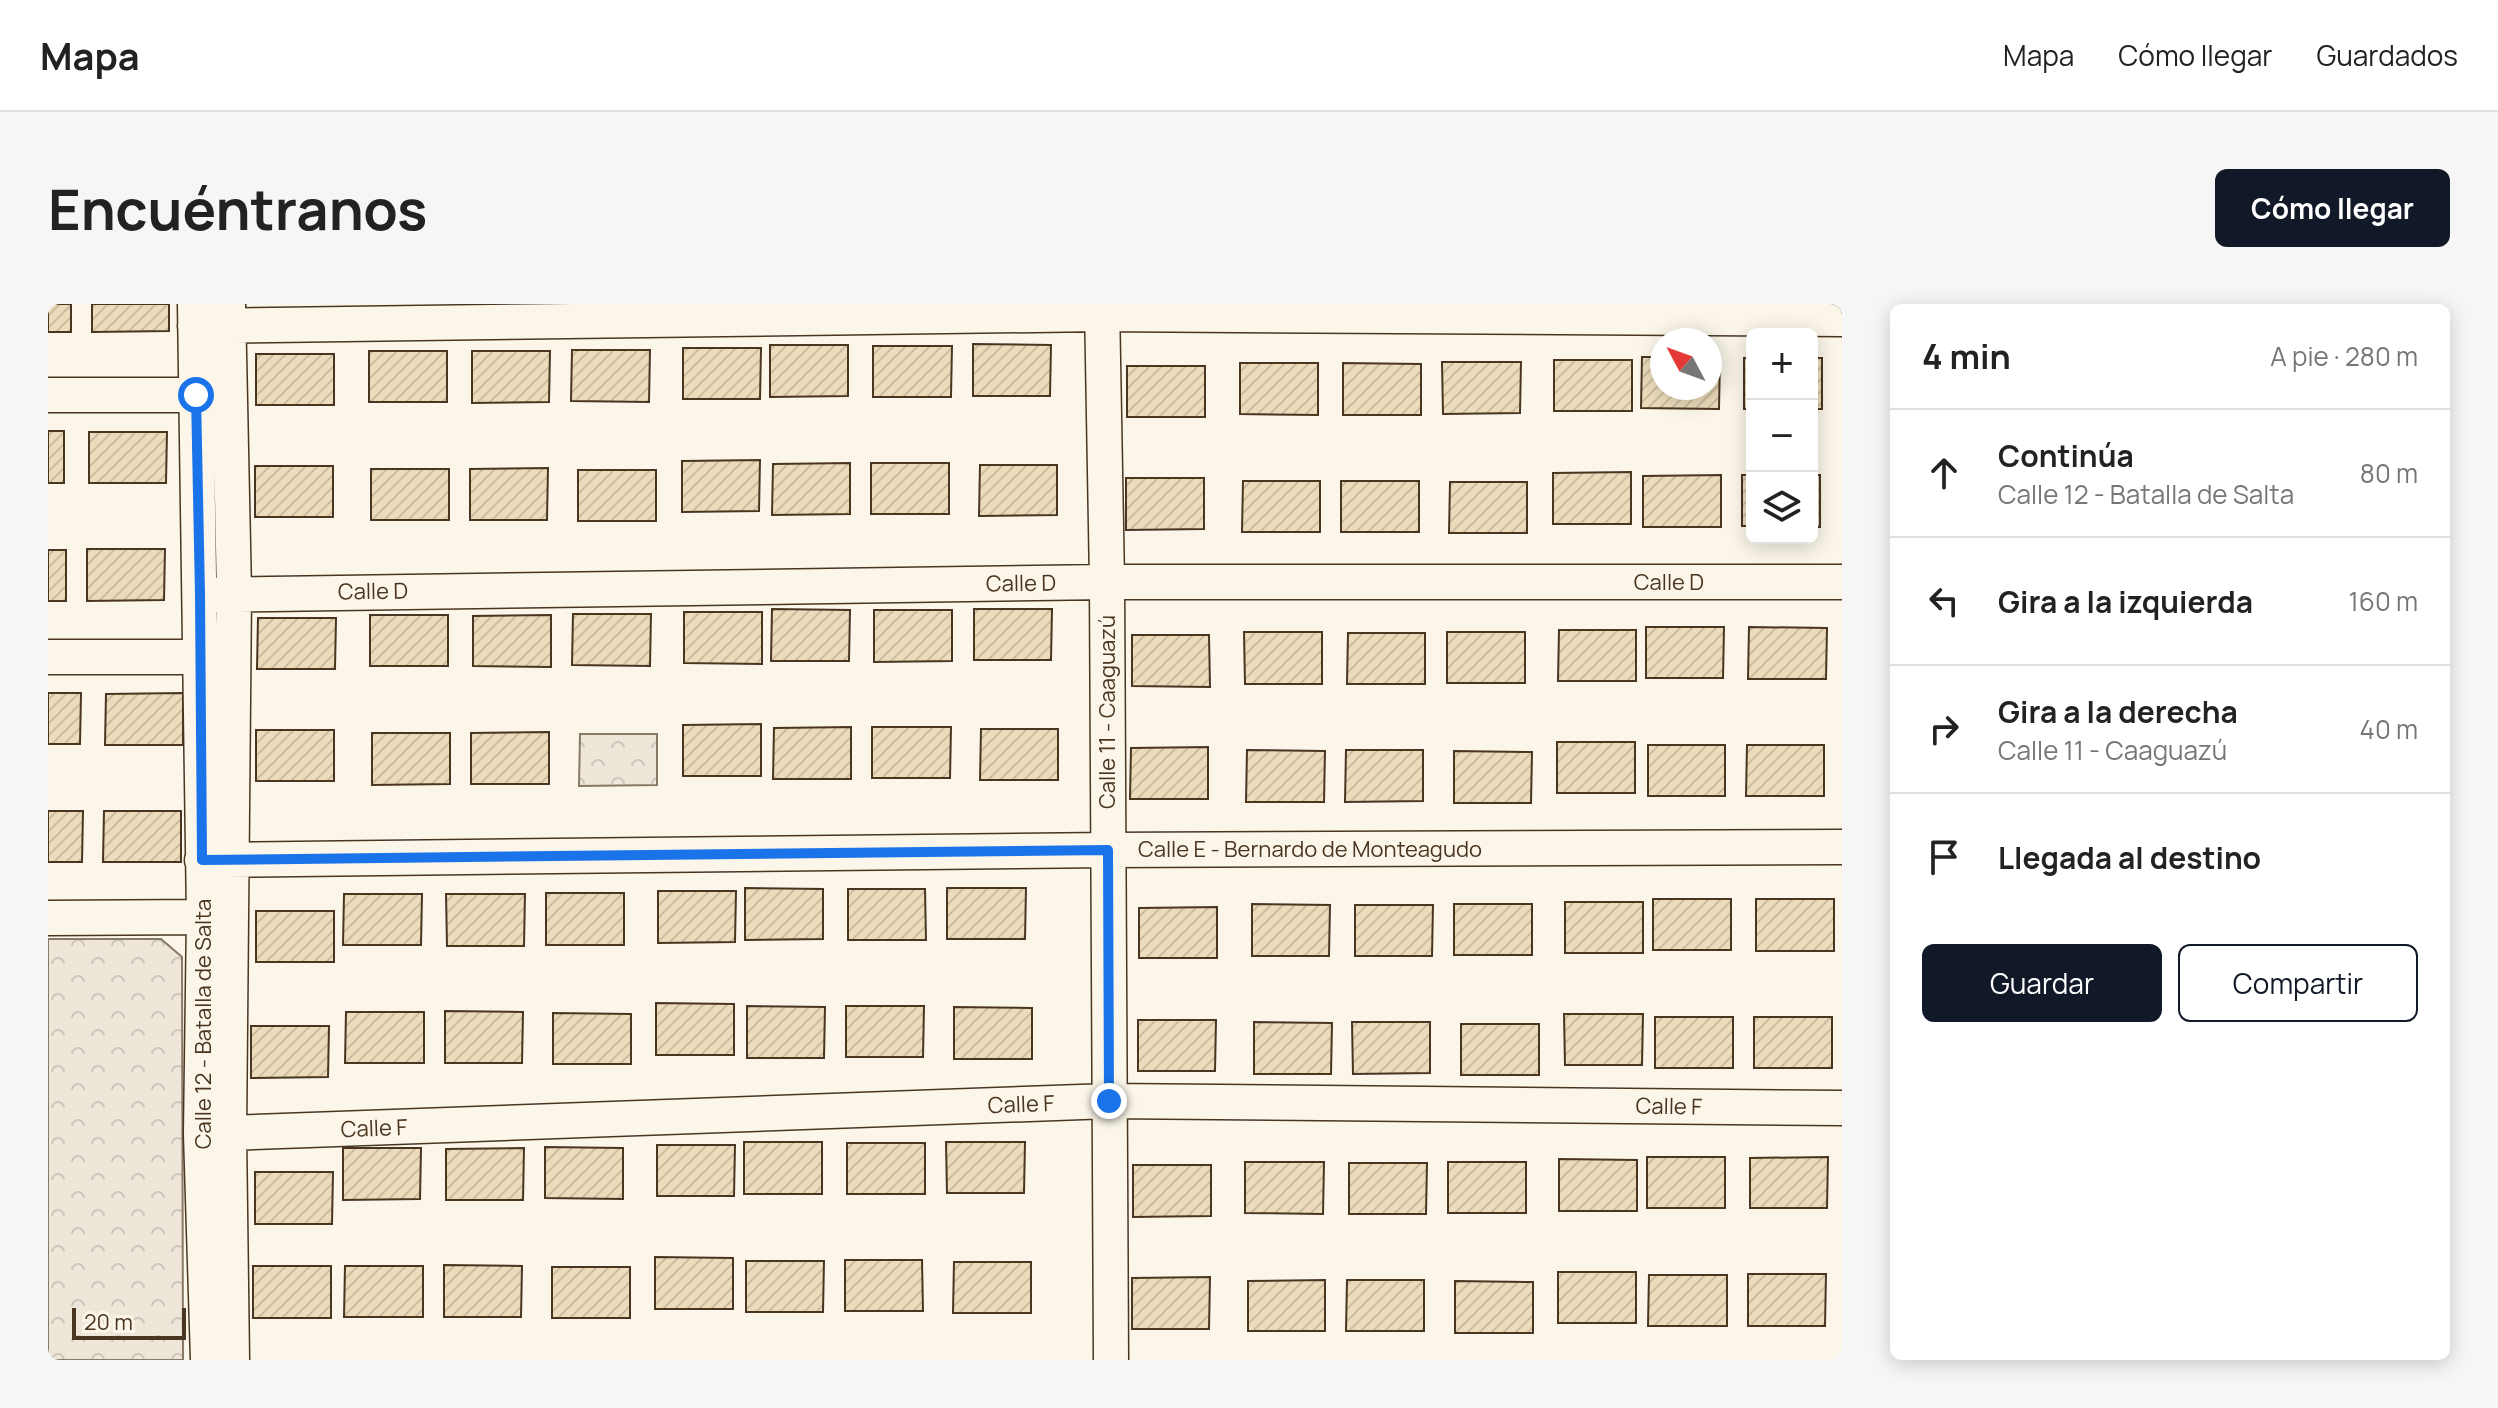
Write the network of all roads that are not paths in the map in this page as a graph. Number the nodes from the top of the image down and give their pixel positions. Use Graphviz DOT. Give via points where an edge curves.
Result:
graph roads {
  1 [pos="1102,309"];
  2 [pos="212,315"];
  3 [pos="1842,319"];
  4 [pos="48,395"];
  5 [pos="196,395"];
  6 [pos="1107,582"];
  7 [pos="1842,582"];
  8 [pos="234,593"];
  9 [pos="200,595"];
  10 [pos="48,657"];
  11 [pos="200,657"];
  12 [pos="1842,847"];
  13 [pos="1108,850"];
  14 [pos="218,861"];
  15 [pos="204,917"];
  16 [pos="48,918"];
  17 [pos="1109,1101"];
  18 [pos="1842,1108"];
  19 [pos="215,1134"];
  20 [pos="208,1360"];
  21 [pos="232,1360"];
  22 [pos="1111,1360"];
  1 -- 2 [label="street"];
  1 -- 3 [label="street"];
  1 -- 6 [label="street, Calle 11 - Caaguazú"];
  2 -- 5 [label="street, Calle 12 - Batalla de Salta"];
  2 -- 8 [label="street, Calle 12 - Batalla de Salta"];
  4 -- 5 [label="street"];
  5 -- 9 [label="street, Calle 12 - Batalla de Salta"];
  6 -- 7 [label="street, Calle D"];
  6 -- 8 [label="street, Calle D"];
  6 -- 13 [label="street, Calle 11 - Caaguazú"];
  8 -- 9 [label="street, Calle D"];
  8 -- 14 [label="street, Calle 12 - Batalla de Salta"];
  9 -- 11 [label="street, Calle 12 - Batalla de Salta"];
  10 -- 11 [label="street"];
  11 -- 14 [label="street, Calle 12 - Batalla de Salta"];
  12 -- 13 [label="street, Calle E - Bernardo de Monteagudo"];
  13 -- 14 [label="street, Calle E - Bernardo de Monteagudo"];
  13 -- 17 [label="street, Calle 11 - Caaguazú"];
  14 -- 15 [label="street, Calle 12 - Batalla de Salta"];
  14 -- 19 [label="street, Calle 12 - Batalla de Salta"];
  15 -- 16 [label="street"];
  15 -- 19 [label="street, Calle 12 - Batalla de Salta"];
  17 -- 18 [label="street, Calle F"];
  17 -- 19 [label="street, Calle F"];
  17 -- 22 [label="street, Calle 11 - Caaguazú"];
  19 -- 20 [label="street, Calle 12 - Batalla de Salta"];
  19 -- 21 [label="street, Calle 12 - Batalla de Salta"];
}
